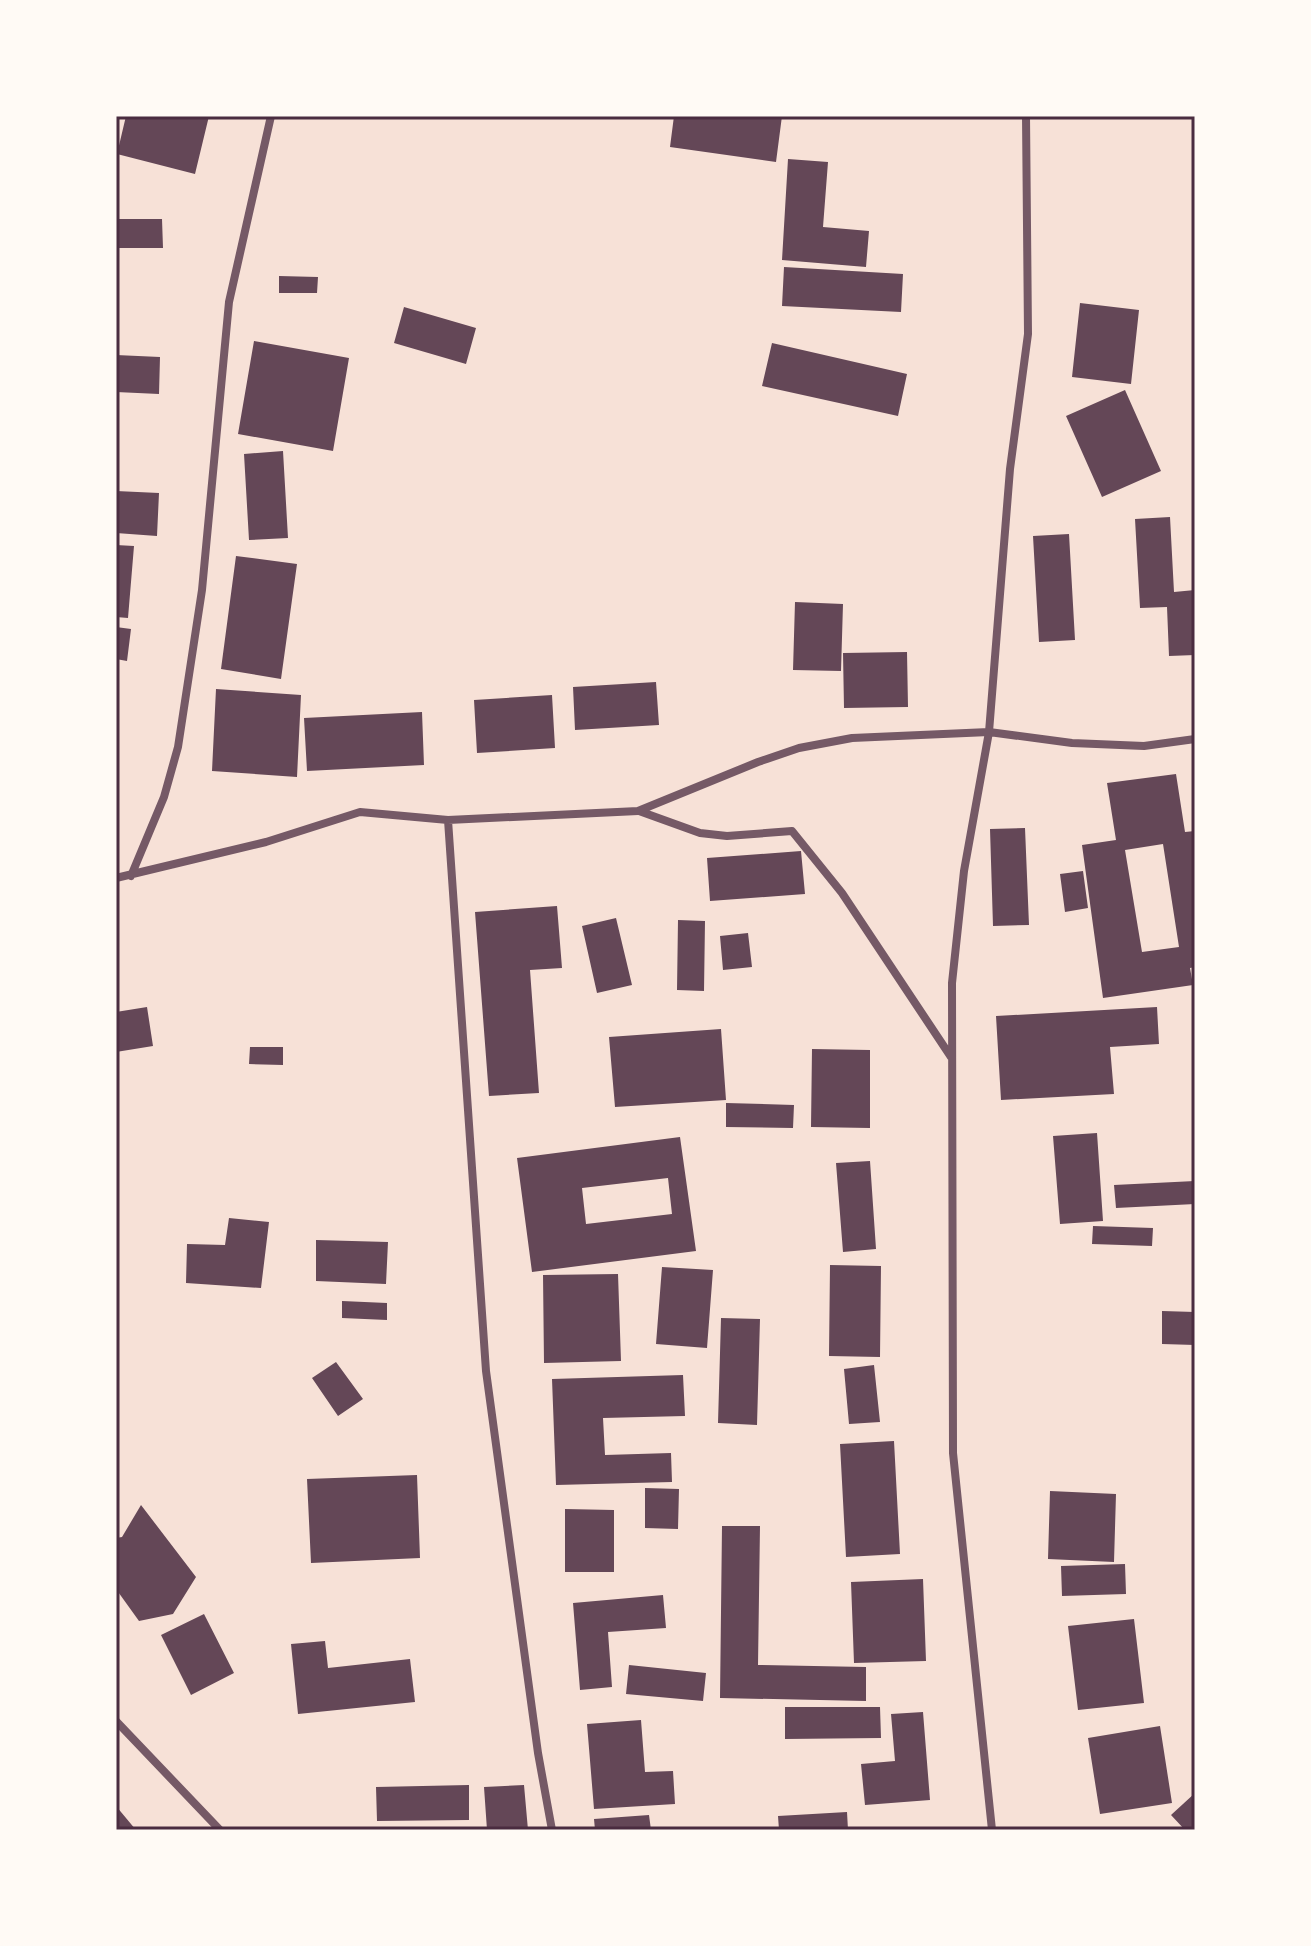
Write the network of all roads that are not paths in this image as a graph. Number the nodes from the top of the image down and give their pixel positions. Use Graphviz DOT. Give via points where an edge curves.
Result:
graph roads {
  1 [pos="271,116"];
  2 [pos="1026,116"];
  3 [pos="989,732"];
  4 [pos="1195,739"];
  5 [pos="638,811"];
  6 [pos="448,820"];
  7 [pos="131,876"];
  8 [pos="116,878"];
  9 [pos="953,1060"];
  10 [pos="116,1721"];
  11 [pos="220,1830"];
  12 [pos="552,1830"];
  13 [pos="992,1830"];
  1 -- 7 [label="street" via="229,302 202,590 178,747"];
  2 -- 3 [label="street" via="1028,334 1010,469"];
  3 -- 4 [label="street" via="1144,746"];
  3 -- 5 [label="street" via="852,738 799,748"];
  3 -- 9 [label="street" via="964,871 952,983"];
  5 -- 6 [label="street"];
  5 -- 9 [label="street" via="713,835 792,831 842,893"];
  6 -- 7 [label="street" via="360,812"];
  6 -- 12 [label="street" via="486,1371"];
  7 -- 8 [label="street"];
  9 -- 13 [label="street" via="953,1453"];
  10 -- 11 [label="street"];
}
